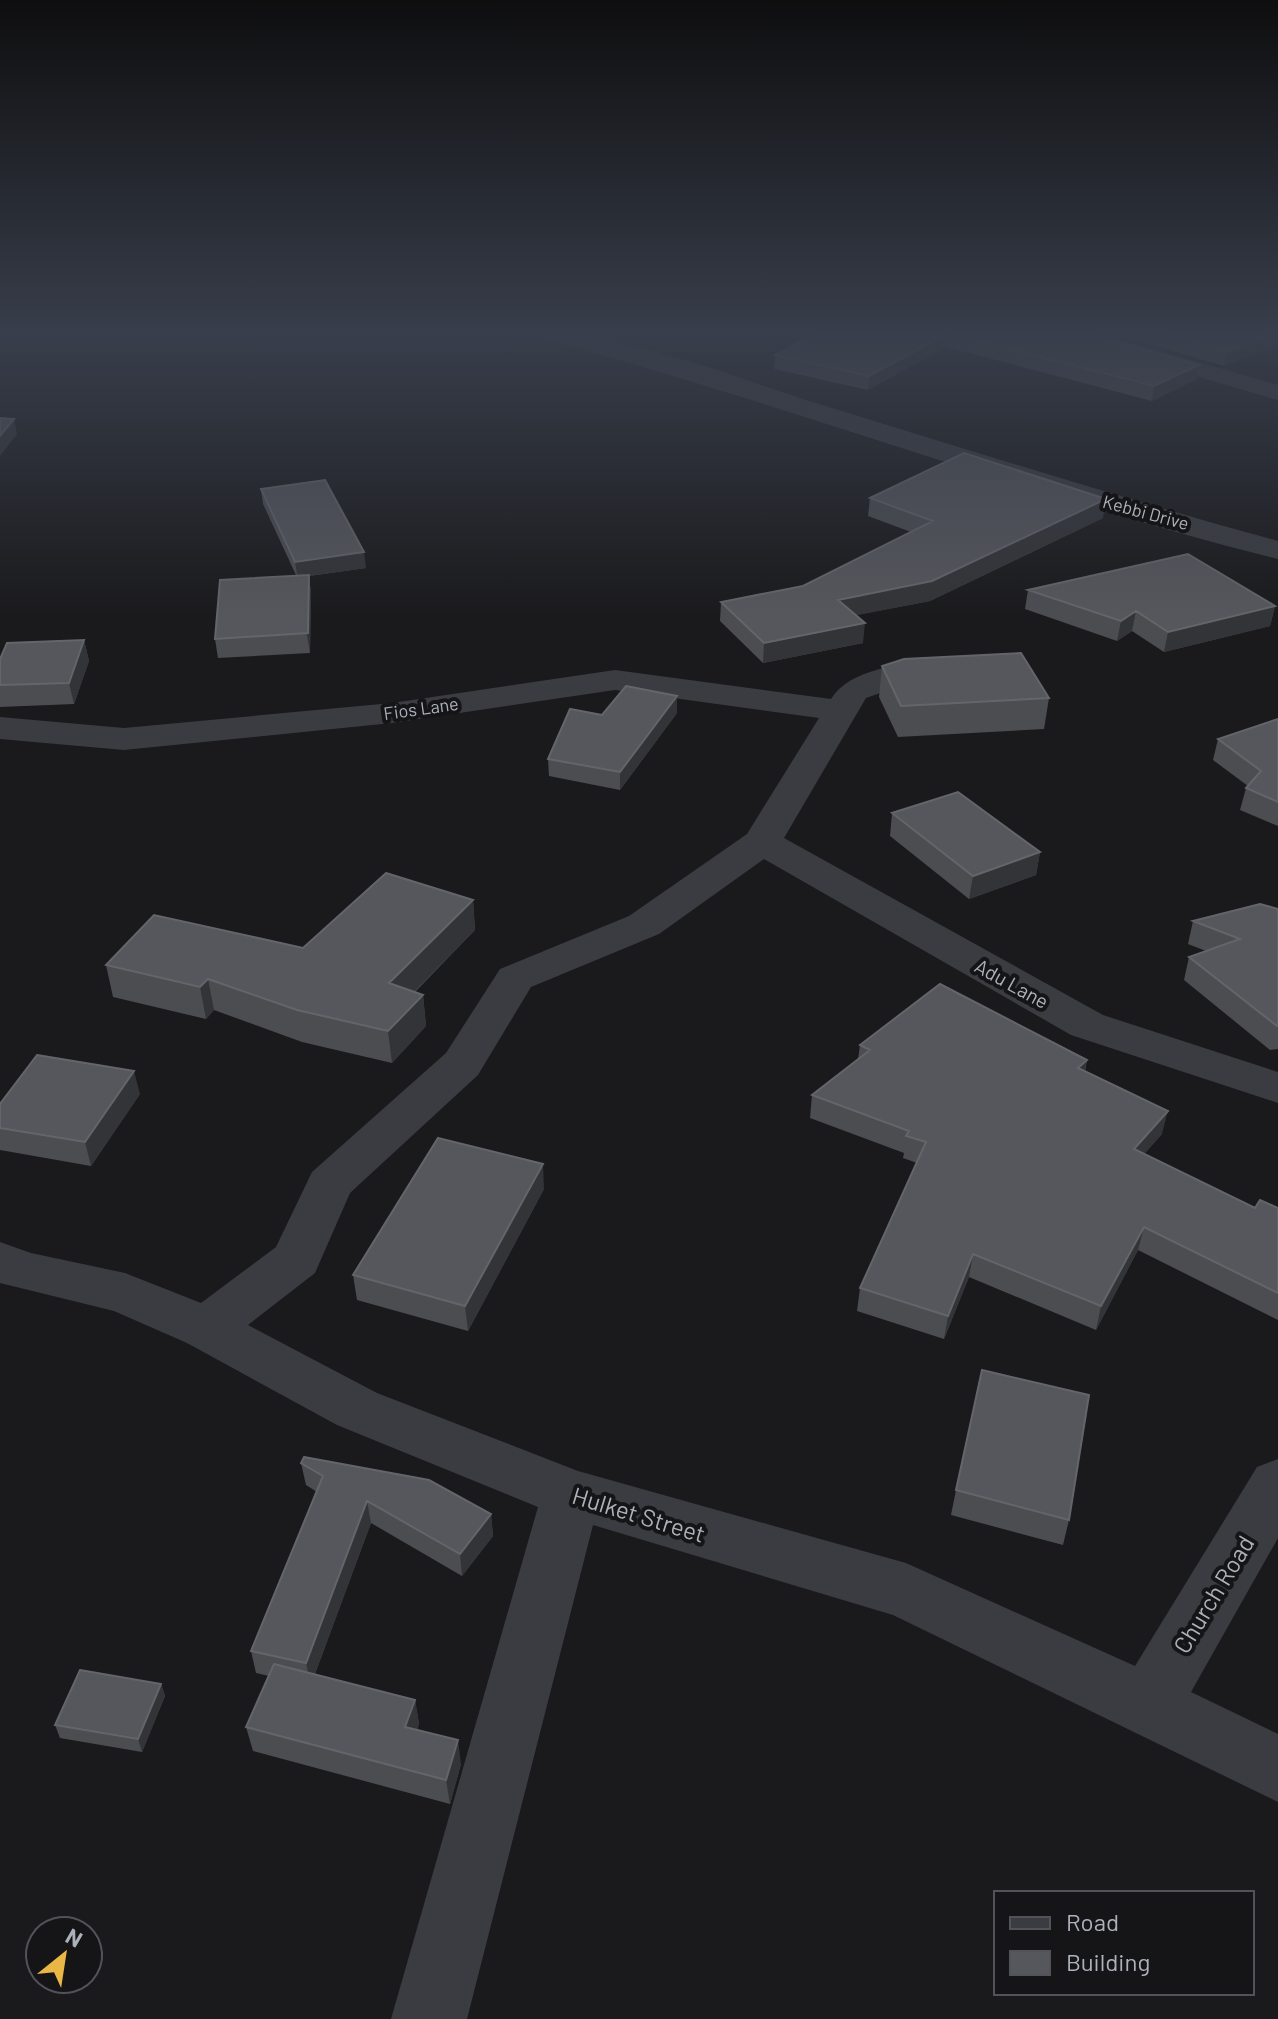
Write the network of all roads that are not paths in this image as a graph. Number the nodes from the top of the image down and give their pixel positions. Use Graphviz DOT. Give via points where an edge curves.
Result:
graph roads {
  1 [pos="874,429"];
  2 [pos="1278,550"];
  3 [pos="971,662"];
  4 [pos="841,711"];
  5 [pos="0,728"];
  6 [pos="762,842"];
  7 [pos="1278,1088"];
  8 [pos="0,1261"];
  9 [pos="206,1328"];
  10 [pos="1278,1484"];
  11 [pos="571,1494"];
  12 [pos="1148,1704"];
  13 [pos="1278,1769"];
  14 [pos="429,2019"];
  1 -- 2 [label="street, Kebbi Drive"];
  3 -- 4 [label="street" via="899,675 853,691"];
  4 -- 5 [label="street, Fios Lane" via="615,680 392,713 124,739"];
  4 -- 6 [label="street"];
  6 -- 7 [label="street, Adu Lane" via="1087,1025"];
  6 -- 9 [label="street" via="644,925 515,978 462,1064 329,1184 297,1259"];
  8 -- 9 [label="street, Hulket Street" via="125,1293"];
  9 -- 11 [label="street, Hulket Street" via="357,1409"];
  10 -- 12 [label="street, Church Road"];
  11 -- 12 [label="street, Hulket Street" via="906,1591"];
  11 -- 14 [label="street"];
  12 -- 13 [label="street, Hulket Street"];
}
